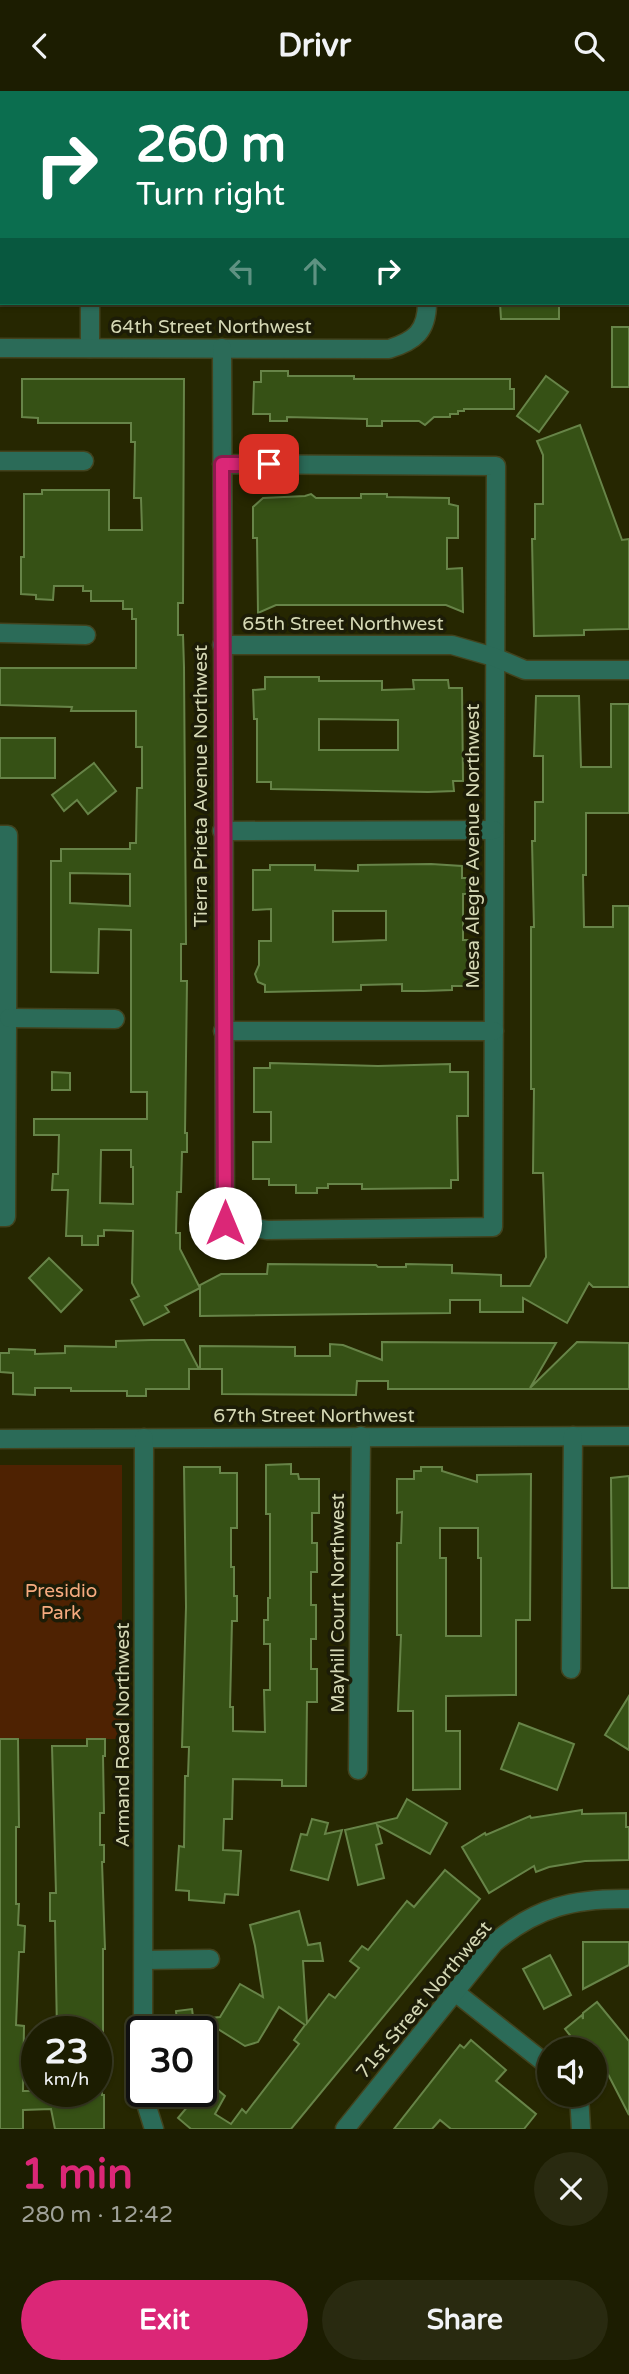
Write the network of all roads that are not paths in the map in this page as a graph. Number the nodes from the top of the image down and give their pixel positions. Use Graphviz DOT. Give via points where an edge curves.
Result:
graph roads {
  1 [pos="90,305"];
  2 [pos="427,305"];
  3 [pos="0,348"];
  4 [pos="90,348"];
  5 [pos="222,348"];
  6 [pos="0,461"];
  7 [pos="85,461"];
  8 [pos="222,464"];
  9 [pos="0,633"];
  10 [pos="86,635"];
  11 [pos="222,645"];
  12 [pos="494,657"];
  13 [pos="629,670"];
  14 [pos="494,830"];
  15 [pos="222,831"];
  16 [pos="4,835"];
  17 [pos="9,1018"];
  18 [pos="115,1019"];
  19 [pos="223,1031"];
  20 [pos="494,1031"];
  21 [pos="3,1217"];
  22 [pos="493,1227"];
  23 [pos="361,1436"];
  24 [pos="573,1436"];
  25 [pos="629,1436"];
  26 [pos="144,1438"];
  27 [pos="0,1439"];
  28 [pos="571,1668"];
  29 [pos="358,1770"];
  30 [pos="629,1899"];
  31 [pos="210,1959"];
  32 [pos="144,1960"];
  33 [pos="456,1992"];
  34 [pos="143,2016"];
  35 [pos="537,2057"];
  36 [pos="147,2107"];
  37 [pos="580,2107"];
  38 [pos="154,2129"];
  39 [pos="345,2129"];
  40 [pos="581,2129"];
  1 -- 4 [label="street"];
  2 -- 5 [label="street, 64th Street Northwest" via="418,335 389,349"];
  3 -- 4 [label="street, 64th Street Northwest"];
  4 -- 5 [label="street, 64th Street Northwest"];
  5 -- 8 [label="street, Tierra Prieta Avenue Northwest"];
  6 -- 7 [label="street"];
  8 -- 11 [label="street, Tierra Prieta Avenue Northwest"];
  8 -- 12 [label="street, Mesa Alegre Avenue Northwest" via="496,465"];
  9 -- 10 [label="street"];
  11 -- 12 [label="street, 65th Street Northwest" via="452,645"];
  11 -- 15 [label="street, Tierra Prieta Avenue Northwest"];
  12 -- 13 [label="street, 65th Street Northwest" via="525,670"];
  12 -- 14 [label="street, Mesa Alegre Avenue Northwest"];
  14 -- 15 [label="street"];
  14 -- 20 [label="street, Mesa Alegre Avenue Northwest"];
  15 -- 19 [label="street, Tierra Prieta Avenue Northwest"];
  16 -- 17 [label="street"];
  17 -- 18 [label="street"];
  17 -- 21 [label="street"];
  19 -- 20 [label="street"];
  19 -- 22 [label="street, Tierra Prieta Avenue Northwest" via="225,1223 267,1230"];
  20 -- 22 [label="street, Mesa Alegre Avenue Northwest"];
  23 -- 24 [label="street, 67th Street Northwest"];
  23 -- 26 [label="street, 67th Street Northwest"];
  23 -- 29 [label="street, Mayhill Court Northwest"];
  24 -- 25 [label="street, 67th Street Northwest"];
  24 -- 28 [label="street"];
  26 -- 27 [label="street, 67th Street Northwest"];
  26 -- 32 [label="street, Armand Road Northwest"];
  30 -- 33 [label="street, 71st Street Northwest" via="586,1900 530,1917 494,1943"];
  31 -- 32 [label="street"];
  32 -- 34 [label="street, Armand Road Northwest"];
  33 -- 35 [label="street"];
  33 -- 39 [label="street, 71st Street Northwest"];
  36 -- 38 [label="street"];
  37 -- 40 [label="street"];
}
